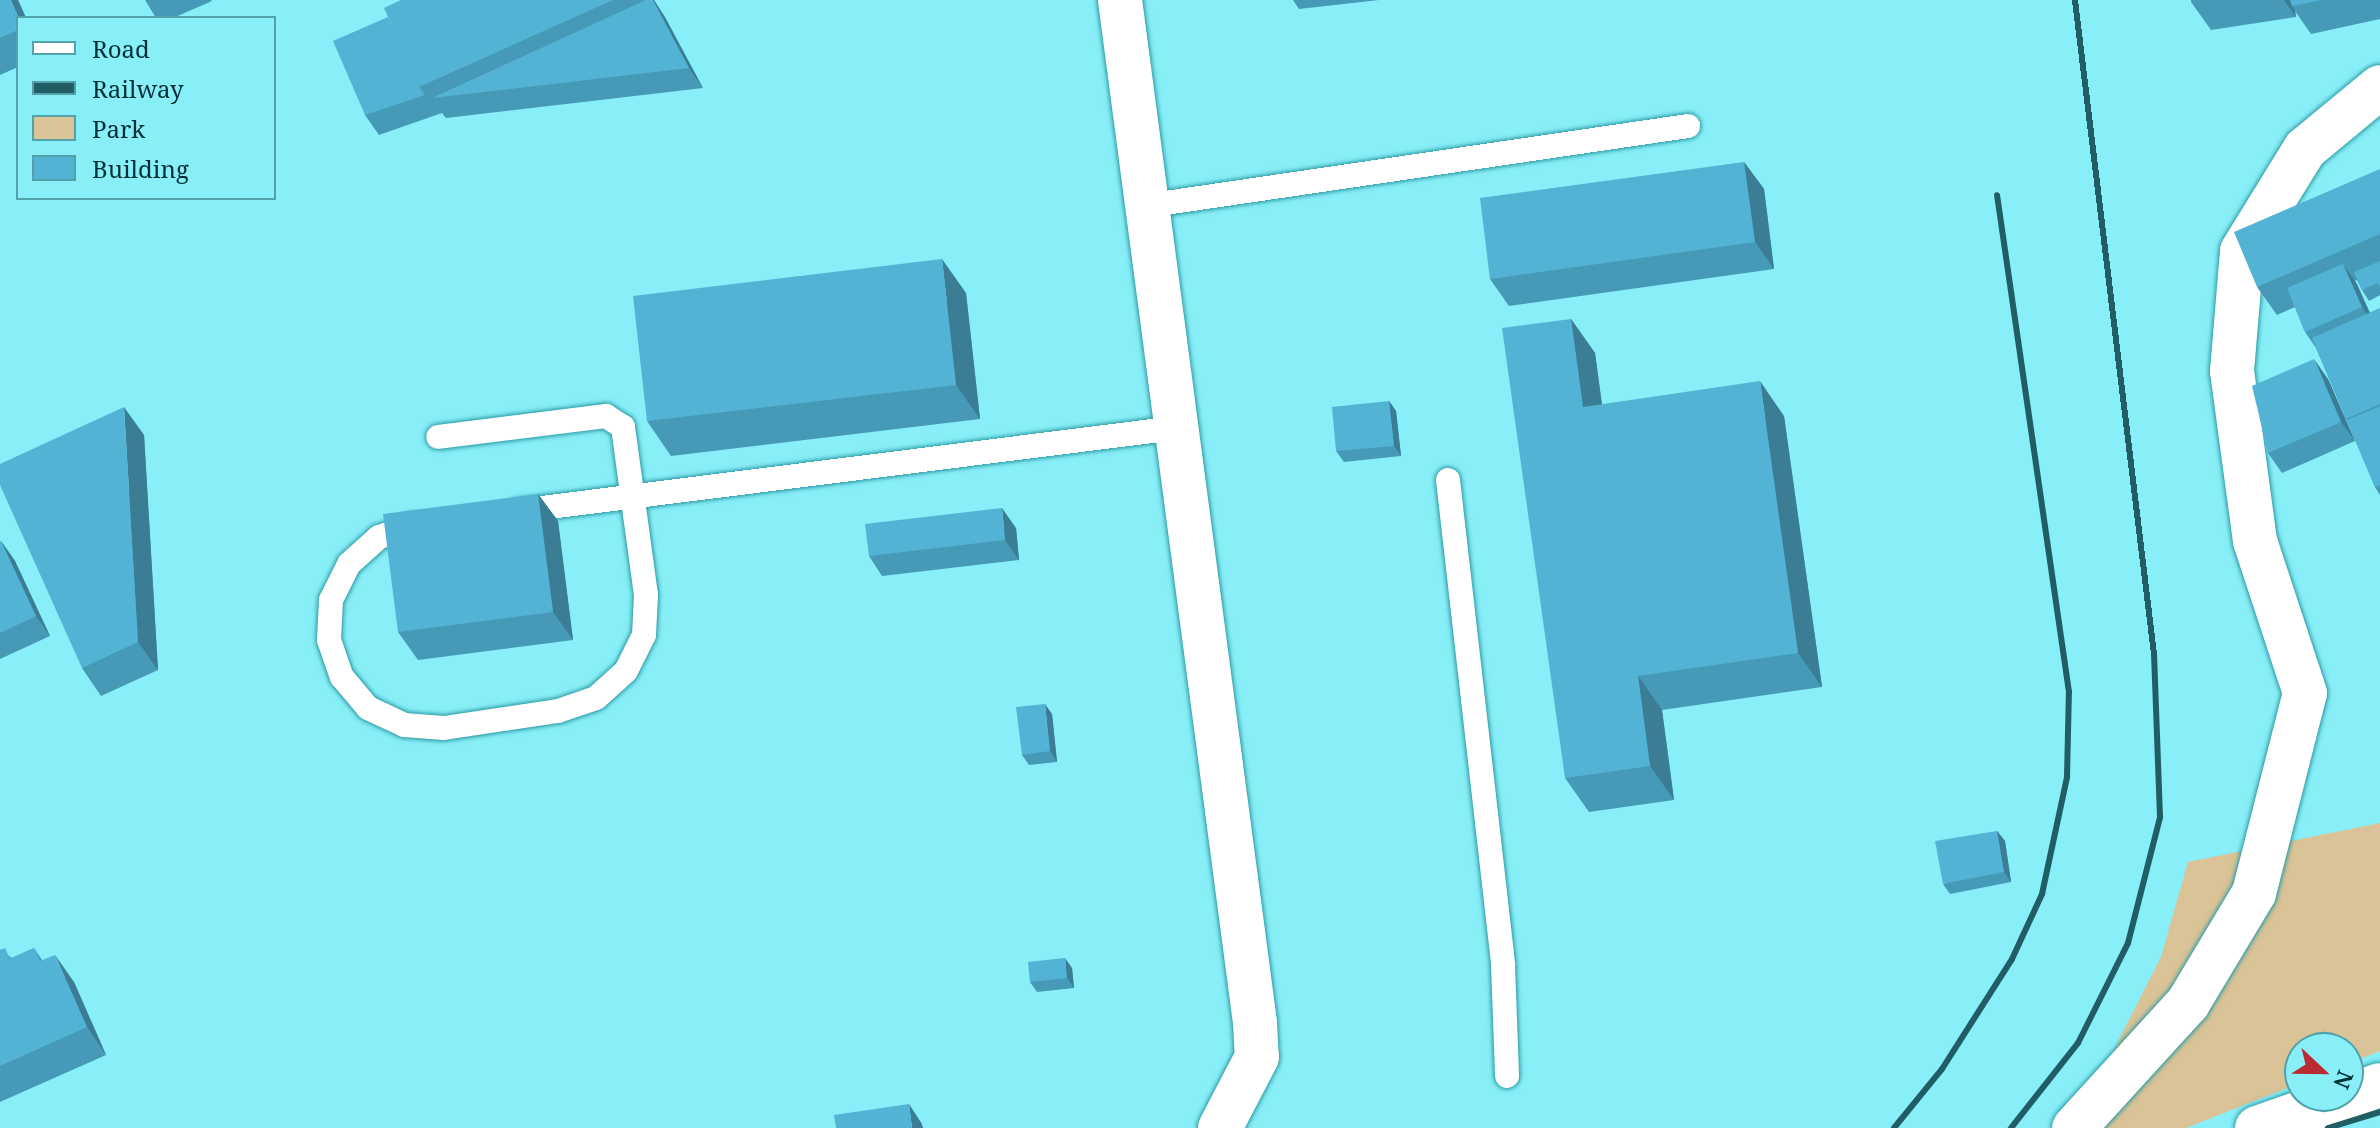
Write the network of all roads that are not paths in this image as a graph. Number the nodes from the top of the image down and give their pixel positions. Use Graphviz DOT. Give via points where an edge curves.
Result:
graph roads {
  1 [pos="1120,0"];
  2 [pos="2380,87"];
  3 [pos="1688,126"];
  4 [pos="1145,206"];
  5 [pos="1176,428"];
  6 [pos="438,437"];
  7 [pos="1448,480"];
  8 [pos="633,497"];
  9 [pos="494,514"];
  10 [pos="448,520"];
  11 [pos="1507,1076"];
  12 [pos="2380,1085"];
  13 [pos="1220,1128"];
  14 [pos="2074,1128"];
  15 [pos="2257,1128"];
  1 -- 4 [label="street"];
  2 -- 14 [label="street" via="2305,149 2242,251 2232,371 2255,541 2305,693 2254,893 2188,1003"];
  3 -- 4 [label="lane"];
  4 -- 5 [label="street"];
  5 -- 8 [label="lane"];
  5 -- 13 [label="street" via="1257,1057"];
  6 -- 8 [label="lane" via="617,419"];
  7 -- 11 [label="lane" via="1503,965"];
  8 -- 9 [label="lane"];
  8 -- 10 [label="lane" via="646,595 644,635 632,659 596,698 444,728 404,725 368,708 342,677 329,640 331,600 349,564 379,537"];
  12 -- 15 [label="street"];
}
